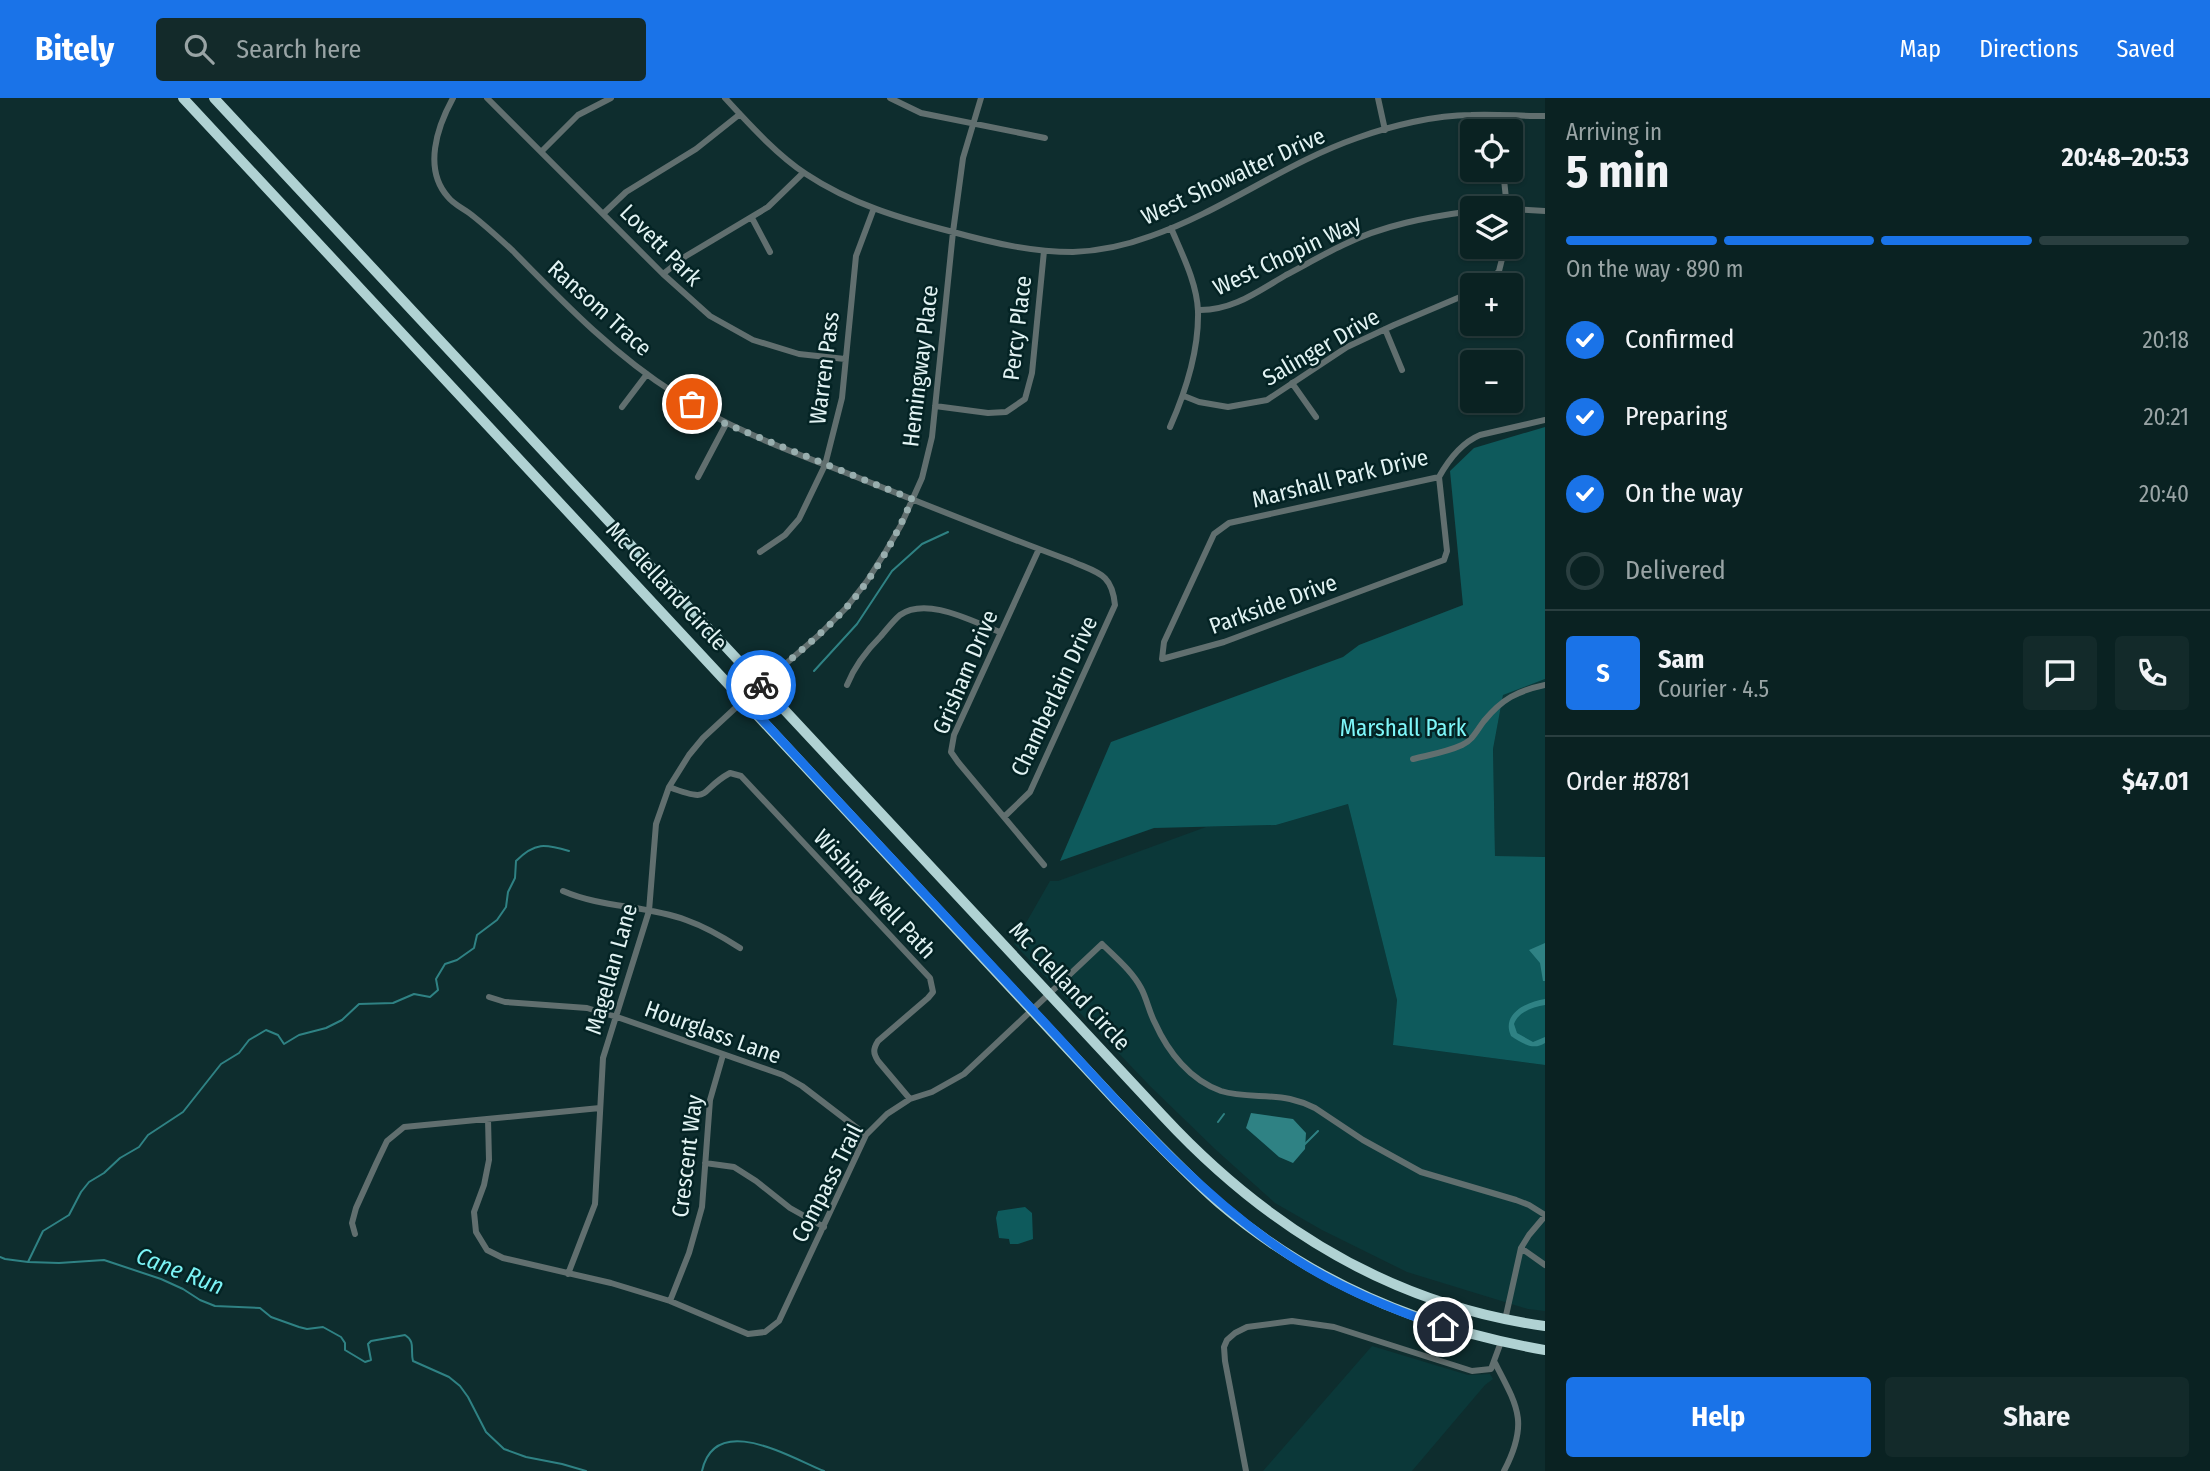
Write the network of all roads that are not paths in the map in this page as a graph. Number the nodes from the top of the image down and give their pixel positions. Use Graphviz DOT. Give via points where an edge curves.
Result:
graph roads {
  1 [pos="183,98"];
  2 [pos="214,98"];
  3 [pos="453,98"];
  4 [pos="487,98"];
  5 [pos="611,98"];
  6 [pos="725,98"];
  7 [pos="890,98"];
  8 [pos="981,98"];
  9 [pos="1378,98"];
  10 [pos="740,114"];
  11 [pos="1492,115"];
  12 [pos="1545,116"];
  13 [pos="1492,119"];
  14 [pos="973,122"];
  15 [pos="1385,130"];
  16 [pos="1045,138"];
  17 [pos="541,152"];
  18 [pos="803,173"];
  19 [pos="874,208"];
  20 [pos="1523,210"];
  21 [pos="1545,211"];
  22 [pos="604,213"];
  23 [pos="1460,213"];
  24 [pos="752,218"];
  25 [pos="1171,228"];
  26 [pos="953,232"];
  27 [pos="1044,251"];
  28 [pos="770,252"];
  29 [pos="663,274"];
  30 [pos="1460,297"];
  31 [pos="1198,310"];
  32 [pos="1385,329"];
  33 [pos="845,359"];
  34 [pos="1402,370"];
  35 [pos="647,374"];
  36 [pos="1292,383"];
  37 [pos="1184,396"];
  38 [pos="935,406"];
  39 [pos="622,407"];
  40 [pos="1317,416"];
  41 [pos="1545,420"];
  42 [pos="726,424"];
  43 [pos="1170,427"];
  44 [pos="825,465"];
  45 [pos="698,477"];
  46 [pos="1439,477"];
  47 [pos="912,499"];
  48 [pos="1214,534"];
  49 [pos="1039,549"];
  50 [pos="760,552"];
  51 [pos="1109,582"];
  52 [pos="1000,632"];
  53 [pos="761,685"];
  54 [pos="847,685"];
  55 [pos="1545,685"];
  56 [pos="744,700"];
  57 [pos="1413,759"];
  58 [pos="669,787"];
  59 [pos="1004,817"];
  60 [pos="1044,865"];
  61 [pos="563,891"];
  62 [pos="649,911"];
  63 [pos="740,948"];
  64 [pos="1049,994"];
  65 [pos="489,997"];
  66 [pos="1032,1010"];
  67 [pos="617,1017"];
  68 [pos="723,1055"];
  69 [pos="910,1099"];
  70 [pos="600,1108"];
  71 [pos="488,1119"];
  72 [pos="866,1135"];
  73 [pos="705,1163"];
  74 [pos="1545,1216"];
  75 [pos="824,1227"];
  76 [pos="355,1234"];
  77 [pos="1521,1248"];
  78 [pos="1545,1265"];
  79 [pos="568,1274"];
  80 [pos="670,1301"];
  81 [pos="1505,1320"];
  82 [pos="1545,1326"];
  83 [pos="1501,1342"];
  84 [pos="1545,1350"];
  85 [pos="1495,1363"];
  86 [pos="1246,1471"];
  87 [pos="1504,1471"];
  1 -- 56 [label="highway, Mc Clelland Circle"];
  2 -- 53 [label="highway, Mc Clelland Circle"];
  3 -- 35 [label="street, Ransom Trace" via="436,142 434,168 448,198 506,244 590,329"];
  4 -- 17 [label="street, Lovett Park"];
  5 -- 17 [label="street" via="578,115"];
  6 -- 10 [label="street, West Showalter Drive"];
  7 -- 14 [label="street" via="920,113"];
  8 -- 14 [label="street, Hemingway Place"];
  9 -- 15 [label="street"];
  10 -- 18 [label="street, West Showalter Drive"];
  10 -- 22 [label="street" via="696,149 626,192"];
  11 -- 12 [label="street, West Showalter Drive"];
  11 -- 13 [label="street"];
  11 -- 15 [label="street, West Showalter Drive" via="1468,114"];
  14 -- 16 [label="street"];
  14 -- 26 [label="street, Hemingway Place"];
  15 -- 25 [label="street, West Showalter Drive" via="1356,138"];
  17 -- 22 [label="street, Lovett Park"];
  18 -- 19 [label="street, West Showalter Drive"];
  18 -- 24 [label="street"];
  19 -- 26 [label="street, West Showalter Drive"];
  19 -- 33 [label="street, Warren Pass" via="856,256"];
  20 -- 21 [label="street"];
  22 -- 29 [label="street, Lovett Park"];
  23 -- 31 [label="street, West Chopin Way" via="1389,228 1345,244 1255,295 1229,306"];
  24 -- 28 [label="street"];
  24 -- 29 [label="street"];
  25 -- 27 [label="street, West Showalter Drive" via="1113,247"];
  25 -- 31 [label="street" via="1189,270"];
  26 -- 27 [label="street, West Showalter Drive"];
  26 -- 38 [label="street, Hemingway Place"];
  27 -- 38 [label="street, Percy Place" via="1025,399 1006,412"];
  29 -- 33 [label="street, Lovett Park" via="710,316 753,340 799,354"];
  30 -- 32 [label="street, Salinger Drive"];
  31 -- 37 [label="street"];
  32 -- 34 [label="street"];
  32 -- 36 [label="street, Salinger Drive" via="1347,347"];
  33 -- 44 [label="street, Warren Pass" via="842,398"];
  35 -- 39 [label="street"];
  35 -- 42 [label="street, Ransom Trace"];
  36 -- 37 [label="street, Salinger Drive" via="1267,400 1228,407"];
  36 -- 40 [label="street"];
  37 -- 43 [label="street"];
  38 -- 47 [label="street, Hemingway Place" via="922,478"];
  41 -- 46 [label="street, Marshall Park Drive" via="1471,439 1459,447"];
  42 -- 44 [label="street, Ransom Trace"];
  42 -- 45 [label="street"];
  44 -- 47 [label="street, Ransom Trace"];
  44 -- 50 [label="street, Warren Pass" via="799,519"];
  46 -- 48 [label="street, Marshall Park Drive" via="1229,523"];
  46 -- 48 [label="street, Parkside Drive" via="1447,551 1444,560 1224,642 1163,659 1164,642"];
  47 -- 49 [label="street, Ransom Trace"];
  47 -- 53 [label="street, Hemingway Place" via="886,551 846,608"];
  49 -- 51 [label="street, Ransom Trace" via="1101,574"];
  49 -- 52 [label="street, Grisham Drive"];
  51 -- 59 [label="street, Chamberlain Drive" via="1115,606 1030,792"];
  52 -- 54 [label="street" via="937,609 917,608 901,615 863,655"];
  52 -- 59 [label="street, Grisham Drive" via="954,735 951,752"];
  53 -- 56 [label="street, Hemingway Place"];
  53 -- 64 [label="highway, Mc Clelland Circle"];
  55 -- 57 [label="street" via="1500,702 1462,745"];
  56 -- 58 [label="street, Magellan Lane" via="703,738"];
  56 -- 66 [label="highway, Mc Clelland Circle"];
  58 -- 62 [label="street, Magellan Lane" via="656,824"];
  58 -- 69 [label="street, Wishing Well Path" via="700,795 730,773 741,776 930,978 933,992 874,1048 878,1061"];
  59 -- 60 [label="street, Grisham Drive"];
  61 -- 62 [label="street"];
  62 -- 63 [label="street" via="685,919"];
  62 -- 67 [label="street, Magellan Lane"];
  64 -- 66 [label="street, Compass Trail"];
  64 -- 74 [label="street, Compass Trail" via="1102,944 1142,990 1172,1054 1201,1081 1236,1095 1302,1102 1421,1172 1516,1200"];
  64 -- 81 [label="highway, Mc Clelland Circle" via="1184,1140 1271,1215 1392,1284"];
  65 -- 67 [label="street, Hourglass Lane" via="505,1003 587,1008"];
  66 -- 69 [label="street, Compass Trail" via="964,1074 940,1089"];
  66 -- 83 [label="highway, Mc Clelland Circle" via="1186,1172 1269,1241 1326,1277 1385,1305"];
  67 -- 68 [label="street, Hourglass Lane"];
  67 -- 70 [label="street, Magellan Lane" via="603,1058"];
  68 -- 72 [label="street, Hourglass Lane" via="783,1075"];
  68 -- 73 [label="street, Crescent Way" via="710,1100"];
  69 -- 72 [label="street, Compass Trail"];
  70 -- 71 [label="street"];
  70 -- 79 [label="street, Magellan Lane" via="595,1204"];
  71 -- 76 [label="street" via="404,1127 387,1141 356,1208"];
  71 -- 79 [label="street" via="489,1160 474,1212 475,1232 487,1250 503,1258"];
  72 -- 75 [label="street, Compass Trail"];
  73 -- 75 [label="street" via="734,1167"];
  73 -- 80 [label="street, Crescent Way" via="702,1208"];
  74 -- 77 [label="street"];
  75 -- 80 [label="street, Compass Trail" via="779,1321 765,1332 748,1334"];
  77 -- 78 [label="street"];
  77 -- 81 [label="street"];
  79 -- 80 [label="street"];
  81 -- 82 [label="highway, Mc Clelland Circle"];
  81 -- 83 [label="highway"];
  83 -- 84 [label="highway, Mc Clelland Circle"];
  83 -- 85 [label="street"];
  85 -- 86 [label="street" via="1491,1369 1472,1371 1307,1322 1247,1327 1224,1347"];
  85 -- 87 [label="street" via="1519,1418 1515,1448"];
}
